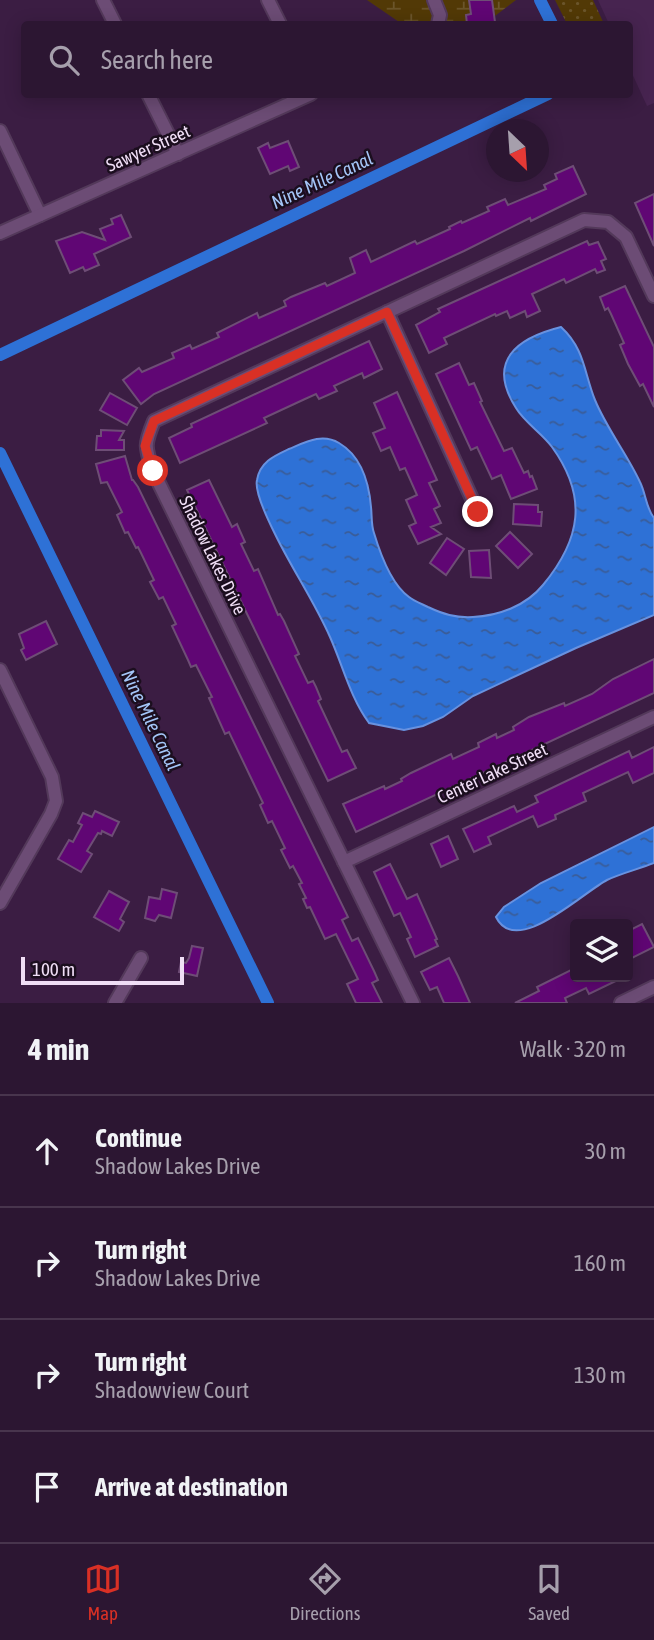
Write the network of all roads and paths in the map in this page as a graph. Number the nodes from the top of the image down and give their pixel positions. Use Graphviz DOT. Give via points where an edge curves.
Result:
graph roads {
  1 [pos="103,0"];
  2 [pos="268,0"];
  3 [pos="434,0"];
  4 [pos="439,20"];
  5 [pos="114,21"];
  6 [pos="278,21"];
  7 [pos="150,98"];
  8 [pos="302,98"];
  9 [pos="0,131"];
  10 [pos="178,154"];
  11 [pos="40,215"];
  12 [pos="0,233"];
  13 [pos="654,296"];
  14 [pos="387,312"];
  15 [pos="478,512"];
  16 [pos="0,670"];
  17 [pos="654,717"];
  18 [pos="344,862"];
  19 [pos="0,903"];
  20 [pos="141,958"];
  21 [pos="654,987"];
  22 [pos="115,1003"];
  23 [pos="413,1003"];
  24 [pos="621,1003"];
  1 -- 5 [label="street"];
  2 -- 6 [label="street"];
  3 -- 4 [label="street"];
  7 -- 10 [label="street"];
  8 -- 10 [label="street, Sawyer Street"];
  9 -- 11 [label="street"];
  10 -- 11 [label="street, Sawyer Street"];
  11 -- 12 [label="street, Sawyer Street"];
  13 -- 14 [label="street, Shadow Lakes Drive" via="626,237 608,222 584,220"];
  14 -- 15 [label="street"];
  14 -- 18 [label="street, Shadow Lakes Drive" via="154,421 145,446 153,471"];
  16 -- 19 [label="street" via="55,790 51,814"];
  17 -- 18 [label="street, Center Lake Street"];
  18 -- 23 [label="street, Shadow Lakes Drive"];
  20 -- 22 [label="street"];
  21 -- 24 [label="street"];
}
